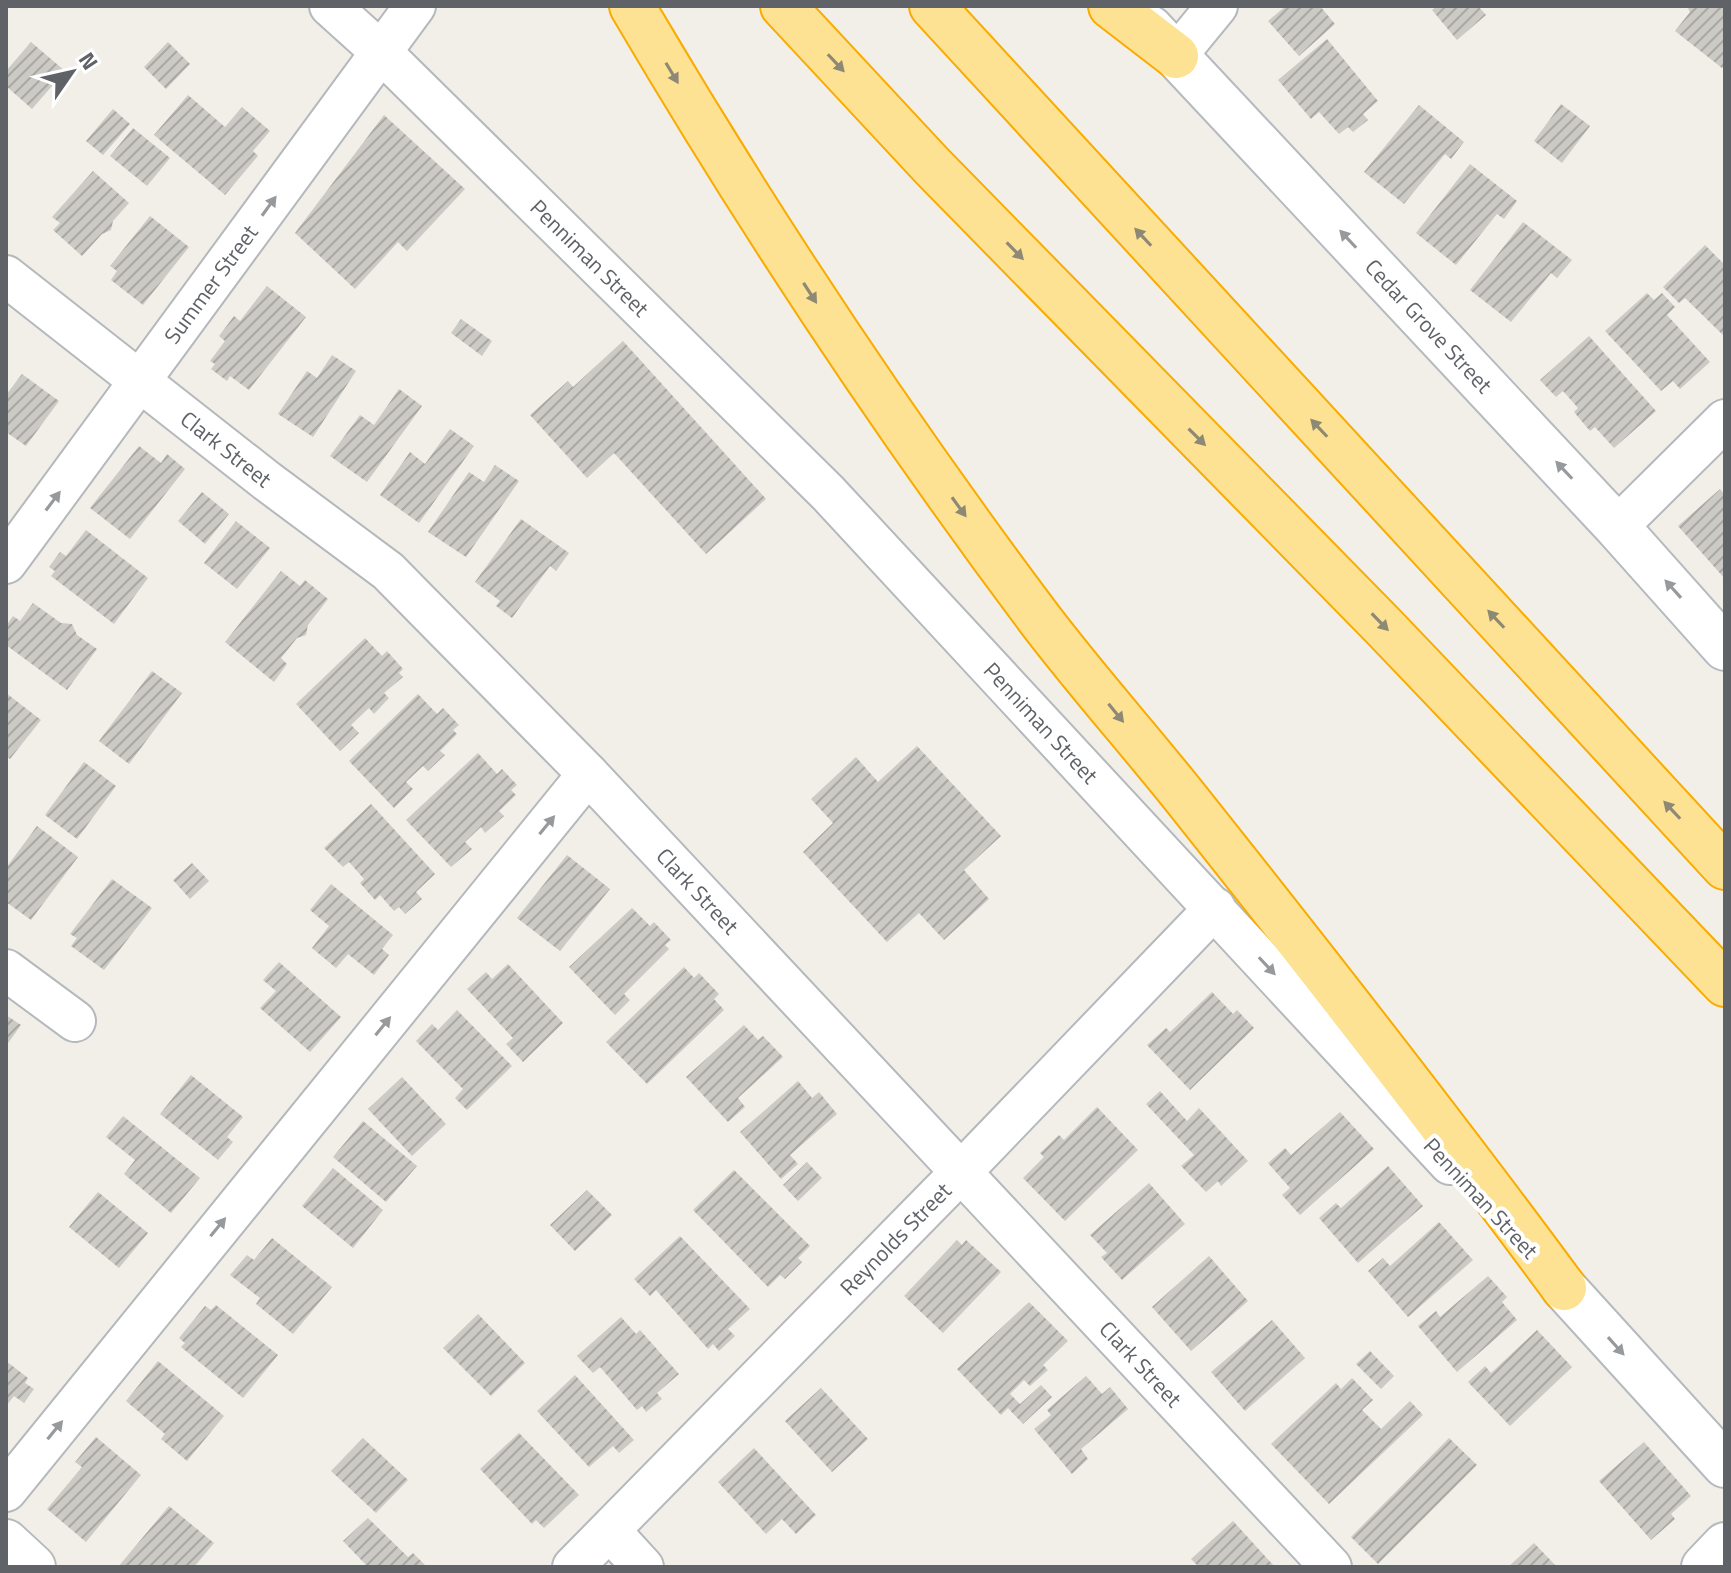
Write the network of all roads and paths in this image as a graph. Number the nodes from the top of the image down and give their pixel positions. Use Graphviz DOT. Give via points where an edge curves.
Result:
graph roads {
  1 [pos="330,6"];
  2 [pos="415,6"];
  3 [pos="632,6"];
  4 [pos="783,6"];
  5 [pos="932,6"];
  6 [pos="1111,6"];
  7 [pos="1129,6"];
  8 [pos="1217,6"];
  9 [pos="381,52"];
  10 [pos="1176,56"];
  11 [pos="6,276"];
  12 [pos="141,382"];
  13 [pos="1725,420"];
  14 [pos="1617,527"];
  15 [pos="6,563"];
  16 [pos="1725,648"];
  17 [pos="588,774"];
  18 [pos="1725,867"];
  19 [pos="1215,908"];
  20 [pos="6,970"];
  21 [pos="1725,984"];
  22 [pos="75,1021"];
  23 [pos="962,1171"];
  24 [pos="1564,1288"];
  25 [pos="1725,1465"];
  26 [pos="6,1491"];
  27 [pos="610,1531"];
  28 [pos="6,1542"];
  29 [pos="1725,1545"];
  30 [pos="33,1567"];
  31 [pos="573,1567"];
  32 [pos="643,1567"];
  33 [pos="1331,1567"];
  34 [pos="1704,1567"];
  1 -- 9 [label="street, Penniman Street"];
  2 -- 9 [label="street, Summer Street"];
  3 -- 24 [label="highway, one-way" via="824,315 1039,618 1250,879"];
  4 -- 21 [label="highway, one-way"];
  18 -- 5 [label="highway, one-way"];
  6 -- 10 [label="highway"];
  7 -- 10 [label="main road, Cedar Grove Street"];
  8 -- 10 [label="street"];
  12 -- 9 [label="street, Summer Street, one-way"];
  9 -- 19 [label="street, Penniman Street" via="828,493"];
  14 -- 10 [label="main road, Cedar Grove Street, one-way"];
  11 -- 12 [label="street, Clark Street"];
  15 -- 12 [label="street, Summer Street, one-way"];
  12 -- 17 [label="street, Clark Street" via="388,571"];
  13 -- 14 [label="street"];
  16 -- 14 [label="main road, Cedar Grove Street, one-way"];
  17 -- 23 [label="street, Clark Street"];
  26 -- 17 [label="street, one-way"];
  19 -- 23 [label="street, Reynolds Street"];
  19 -- 24 [label="street, Penniman Street, one-way"];
  20 -- 22 [label="street"];
  23 -- 27 [label="street, Reynolds Street"];
  23 -- 33 [label="street, Clark Street"];
  24 -- 25 [label="main road, Penniman Street, one-way"];
  27 -- 31 [label="street, Reynolds Street"];
  27 -- 32 [label="street"];
  28 -- 30 [label="main road"];
  29 -- 34 [label="main road"];
}
